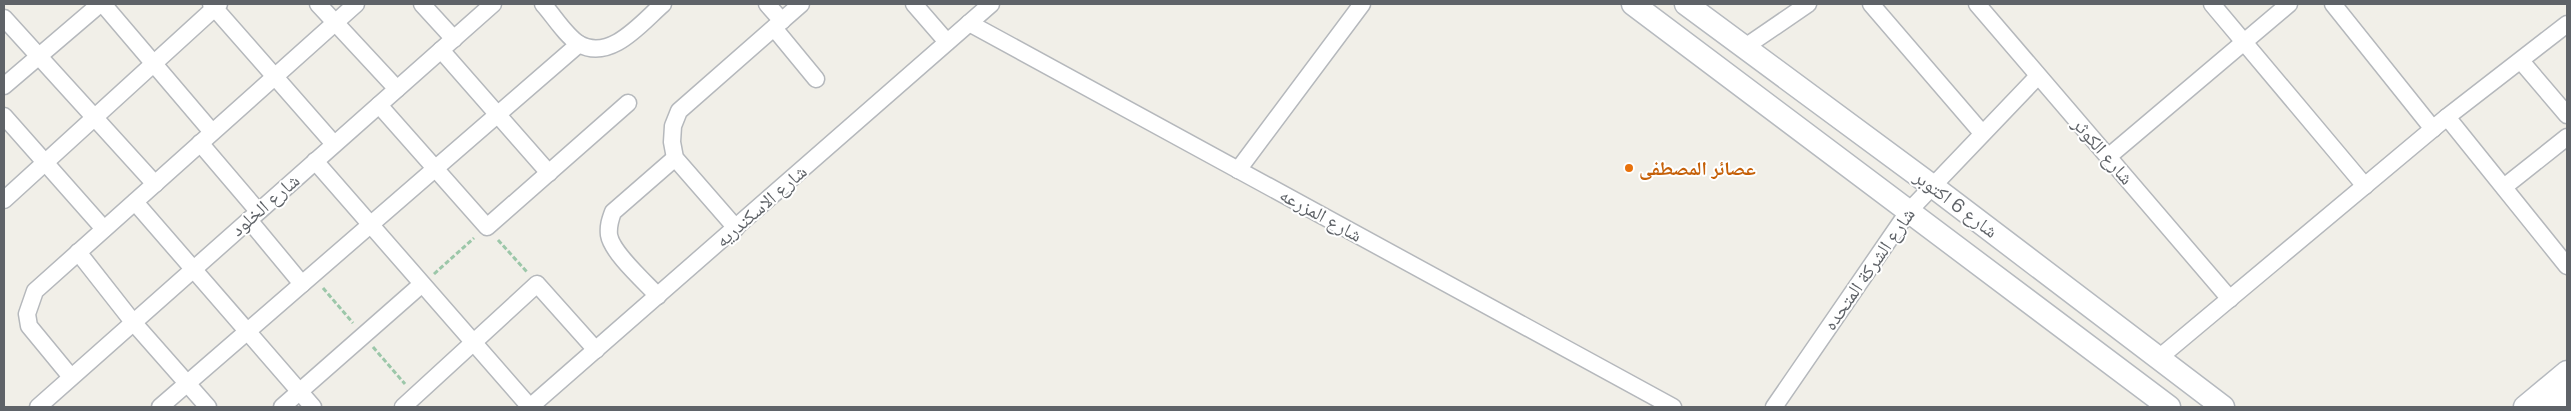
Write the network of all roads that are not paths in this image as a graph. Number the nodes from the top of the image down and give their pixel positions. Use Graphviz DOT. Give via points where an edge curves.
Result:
graph roads {
  1 [pos="101,4"];
  2 [pos="318,4"];
  3 [pos="356,4"];
  4 [pos="422,4"];
  5 [pos="493,4"];
  6 [pos="543,4"];
  7 [pos="663,4"];
  8 [pos="767,4"];
  9 [pos="801,4"];
  10 [pos="914,4"];
  11 [pos="991,4"];
  12 [pos="1362,4"];
  13 [pos="1633,4"];
  14 [pos="1686,4"];
  15 [pos="1808,4"];
  16 [pos="1871,4"];
  17 [pos="1977,4"];
  18 [pos="2212,4"];
  19 [pos="2289,4"];
  20 [pos="2333,4"];
  21 [pos="215,5"];
  22 [pos="4,18"];
  23 [pos="335,22"];
  24 [pos="969,23"];
  25 [pos="778,24"];
  26 [pos="2567,24"];
  27 [pos="454,39"];
  28 [pos="947,42"];
  29 [pos="2244,42"];
  30 [pos="579,44"];
  31 [pos="1745,47"];
  32 [pos="441,50"];
  33 [pos="39,56"];
  34 [pos="2520,60"];
  35 [pos="154,64"];
  36 [pos="275,76"];
  37 [pos="2038,76"];
  38 [pos="816,79"];
  39 [pos="4,86"];
  40 [pos="397,89"];
  41 [pos="628,103"];
  42 [pos="379,105"];
  43 [pos="498,114"];
  44 [pos="2567,115"];
  45 [pos="4,116"];
  46 [pos="2447,117"];
  47 [pos="95,118"];
  48 [pos="2434,129"];
  49 [pos="212,132"];
  50 [pos="1982,133"];
  51 [pos="2567,137"];
  52 [pos="200,143"];
  53 [pos="334,144"];
  54 [pos="2108,157"];
  55 [pos="675,158"];
  56 [pos="315,161"];
  57 [pos="46,163"];
  58 [pos="436,168"];
  59 [pos="1238,170"];
  60 [pos="549,173"];
  61 [pos="154,184"];
  62 [pos="1931,185"];
  63 [pos="2365,186"];
  64 [pos="2504,187"];
  65 [pos="4,200"];
  66 [pos="135,202"];
  67 [pos="1908,212"];
  68 [pos="254,215"];
  69 [pos="371,225"];
  70 [pos="736,228"];
  71 [pos="104,229"];
  72 [pos="78,252"];
  73 [pos="2564,256"];
  74 [pos="193,269"];
  75 [pos="302,284"];
  76 [pos="422,284"];
  77 [pos="658,296"];
  78 [pos="2230,299"];
  79 [pos="134,322"];
  80 [pos="247,332"];
  81 [pos="473,342"];
  82 [pos="596,350"];
  83 [pos="2160,358"];
  84 [pos="2567,372"];
  85 [pos="71,377"];
  86 [pos="187,384"];
  87 [pos="300,392"];
  88 [pos="2567,396"];
  89 [pos="408,406"];
  90 [pos="38,407"];
  91 [pos="160,407"];
  92 [pos="208,407"];
  93 [pos="282,407"];
  94 [pos="313,407"];
  95 [pos="530,407"];
  96 [pos="1673,407"];
  97 [pos="1774,407"];
  98 [pos="2169,407"];
  99 [pos="2224,407"];
  100 [pos="2525,407"];
  101 [pos="2554,407"];
  1 -- 33 [label="street"];
  1 -- 35 [label="street"];
  2 -- 23 [label="street"];
  3 -- 23 [label="street"];
  4 -- 27 [label="street"];
  5 -- 27 [label="street, شارع الخلود"];
  6 -- 30 [label="street"];
  7 -- 30 [label="street" via="608,47 593,48"];
  8 -- 25 [label="street"];
  9 -- 25 [label="street"];
  10 -- 28 [label="street"];
  11 -- 24 [label="street, شارع الاسكندريه"];
  12 -- 59 [label="street"];
  13 -- 67 [label="street, شارع 6 اكتوبر"];
  14 -- 31 [label="street, شارع 6 اكتوبر"];
  15 -- 31 [label="street"];
  16 -- 50 [label="street"];
  17 -- 37 [label="street, شارع الكوثر"];
  18 -- 29 [label="street"];
  19 -- 29 [label="street"];
  20 -- 48 [label="street"];
  21 -- 35 [label="street"];
  21 -- 36 [label="street"];
  22 -- 33 [label="street"];
  23 -- 36 [label="street"];
  23 -- 40 [label="street"];
  24 -- 28 [label="street, شارع الاسكندريه"];
  24 -- 59 [label="street, شارع المزرعه"];
  25 -- 38 [label="street"];
  25 -- 55 [label="street" via="679,111 673,126"];
  26 -- 34 [label="street"];
  27 -- 32 [label="street, شارع الخلود"];
  28 -- 70 [label="street, شارع الاسكندريه"];
  29 -- 54 [label="street"];
  29 -- 63 [label="street"];
  30 -- 43 [label="street"];
  31 -- 62 [label="street, شارع 6 اكتوبر"];
  32 -- 40 [label="street, شارع الخلود"];
  32 -- 43 [label="street"];
  33 -- 39 [label="street"];
  33 -- 47 [label="street"];
  34 -- 44 [label="street"];
  34 -- 46 [label="street"];
  35 -- 47 [label="street"];
  35 -- 49 [label="street"];
  36 -- 49 [label="street"];
  36 -- 53 [label="street"];
  37 -- 50 [label="street, شارع الشركة المتحده"];
  37 -- 54 [label="street, شارع الكوثر"];
  40 -- 42 [label="street, شارع الخلود"];
  41 -- 60 [label="street"];
  42 -- 53 [label="street, شارع الخلود"];
  42 -- 58 [label="street"];
  43 -- 58 [label="street"];
  43 -- 60 [label="street"];
  45 -- 57 [label="street"];
  46 -- 48 [label="street"];
  46 -- 64 [label="street"];
  47 -- 57 [label="street"];
  47 -- 61 [label="street"];
  48 -- 63 [label="street"];
  49 -- 52 [label="street"];
  50 -- 62 [label="street, شارع الشركة المتحده"];
  51 -- 64 [label="street"];
  52 -- 61 [label="street"];
  52 -- 68 [label="street"];
  53 -- 56 [label="street, شارع الخلود"];
  54 -- 78 [label="street, شارع الكوثر"];
  55 -- 70 [label="street"];
  55 -- 77 [label="street" via="613,212 608,224 614,247"];
  56 -- 68 [label="street, شارع الخلود"];
  56 -- 69 [label="street"];
  57 -- 65 [label="street"];
  57 -- 71 [label="street"];
  58 -- 60 [label="street" via="487,227"];
  58 -- 69 [label="street"];
  59 -- 96 [label="street, شارع المزرعه"];
  61 -- 66 [label="street"];
  62 -- 67 [label="street, شارع الشركة المتحده"];
  62 -- 83 [label="street, شارع 6 اكتوبر"];
  63 -- 78 [label="street"];
  64 -- 73 [label="street"];
  66 -- 71 [label="street"];
  66 -- 74 [label="street"];
  67 -- 97 [label="street, شارع الشركة المتحده"];
  67 -- 98 [label="street, شارع 6 اكتوبر"];
  68 -- 74 [label="street, شارع الخلود"];
  68 -- 75 [label="street"];
  69 -- 75 [label="street"];
  69 -- 76 [label="street"];
  70 -- 77 [label="street, شارع الاسكندريه"];
  71 -- 72 [label="street"];
  72 -- 79 [label="street"];
  72 -- 85 [label="street" via="35,291 27,314 29,326"];
  74 -- 79 [label="street, شارع الخلود"];
  74 -- 80 [label="street"];
  75 -- 80 [label="street"];
  76 -- 81 [label="street"];
  76 -- 87 [label="street"];
  77 -- 82 [label="street, شارع الاسكندريه"];
  78 -- 83 [label="street"];
  79 -- 85 [label="street, شارع الخلود"];
  79 -- 86 [label="street"];
  80 -- 86 [label="street"];
  80 -- 87 [label="street"];
  81 -- 82 [label="street" via="537,284"];
  81 -- 89 [label="street"];
  81 -- 95 [label="street"];
  82 -- 95 [label="street, شارع الاسكندريه"];
  83 -- 99 [label="street, شارع 6 اكتوبر"];
  84 -- 100 [label="street"];
  85 -- 90 [label="street, شارع الخلود"];
  86 -- 91 [label="street"];
  86 -- 92 [label="street"];
  87 -- 93 [label="street"];
  87 -- 94 [label="street"];
  88 -- 101 [label="street"];
}
